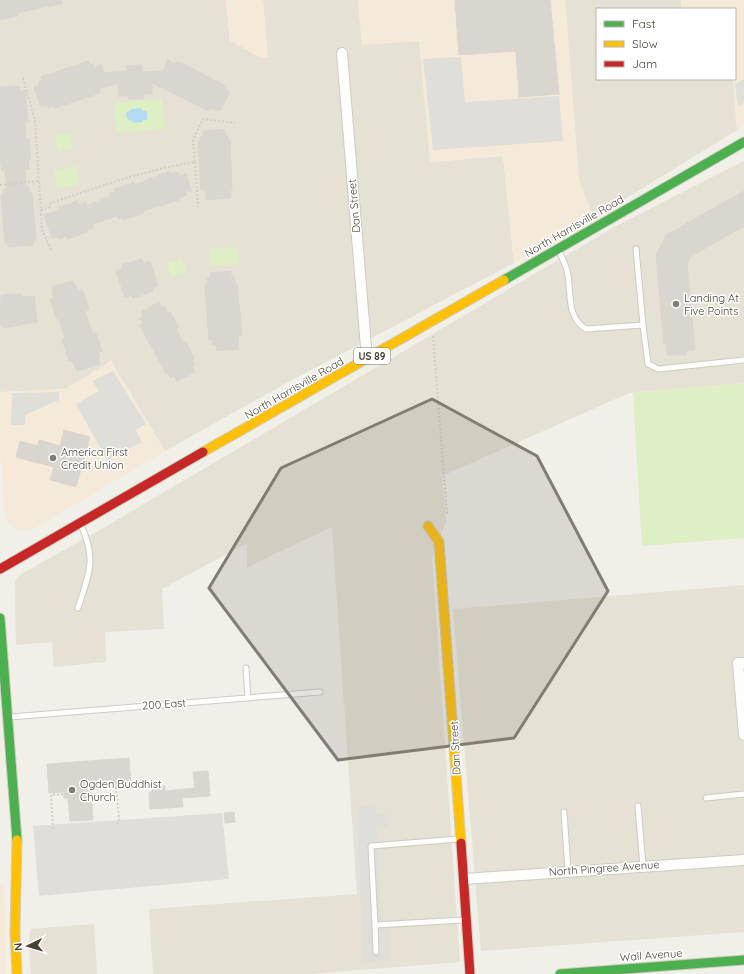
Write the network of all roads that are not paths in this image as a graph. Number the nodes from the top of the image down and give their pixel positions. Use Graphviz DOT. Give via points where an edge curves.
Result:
graph roads {
  1 [pos="342,53"];
  2 [pos="744,142"];
  3 [pos="558,248"];
  4 [pos="636,249"];
  5 [pos="644,325"];
  6 [pos="367,359"];
  7 [pos="744,360"];
  8 [pos="80,524"];
  9 [pos="428,526"];
  10 [pos="0,569"];
  11 [pos="78,608"];
  12 [pos="0,618"];
  13 [pos="741,663"];
  14 [pos="246,668"];
  15 [pos="320,692"];
  16 [pos="248,698"];
  17 [pos="9,717"];
  18 [pos="744,735"];
  19 [pos="744,794"];
  20 [pos="706,798"];
  21 [pos="638,806"];
  22 [pos="564,812"];
  23 [pos="460,838"];
  24 [pos="744,860"];
  25 [pos="643,866"];
  26 [pos="568,870"];
  27 [pos="464,879"];
  28 [pos="466,919"];
  29 [pos="375,925"];
  30 [pos="376,952"];
  31 [pos="744,960"];
  32 [pos="18,974"];
  33 [pos="470,974"];
  34 [pos="560,974"];
  1 -- 6 [label="street, Dan Street"];
  2 -- 3 [label="main road, North Harrisville Road / US 89"];
  3 -- 5 [label="lane" via="568,272 573,317 580,325 586,329"];
  3 -- 6 [label="main road, North Harrisville Road / US 89"];
  4 -- 5 [label="lane"];
  5 -- 7 [label="lane" via="648,364 658,369"];
  6 -- 8 [label="main road, North Harrisville Road / US 89"];
  8 -- 10 [label="main road, North Harrisville Road / US 89"];
  8 -- 11 [label="lane" via="91,555"];
  9 -- 23 [label="main road, Dan Street" via="439,542"];
  12 -- 17 [label="main road"];
  13 -- 18 [label="street"];
  14 -- 16 [label="lane"];
  15 -- 16 [label="lane, 200 East"];
  16 -- 17 [label="lane, 200 East"];
  17 -- 32 [label="main road" via="18,851 15,933"];
  19 -- 20 [label="lane"];
  21 -- 25 [label="lane"];
  22 -- 26 [label="lane"];
  23 -- 27 [label="main road, Dan Street"];
  23 -- 29 [label="lane" via="371,846"];
  24 -- 25 [label="street, North Pingree Avenue"];
  25 -- 26 [label="street, North Pingree Avenue"];
  26 -- 27 [label="street, North Pingree Avenue"];
  27 -- 28 [label="main road, Dan Street"];
  28 -- 29 [label="lane"];
  28 -- 33 [label="main road, Dan Street"];
  29 -- 30 [label="lane"];
  31 -- 34 [label="main road, Wall Avenue"];
}
